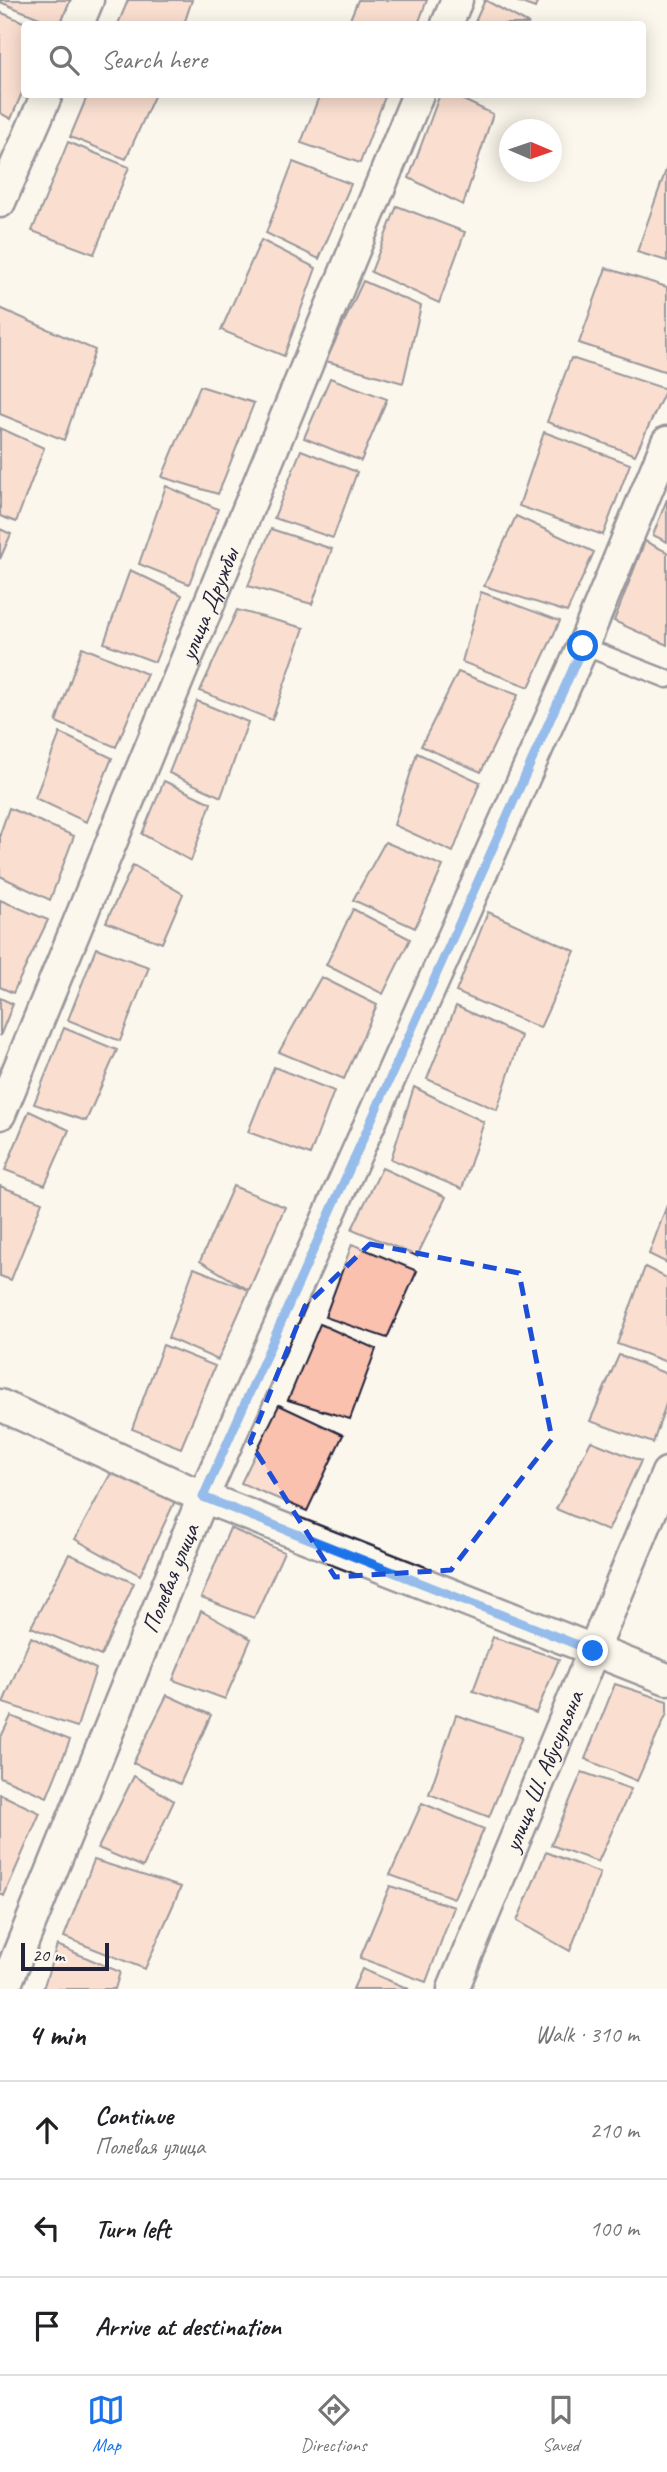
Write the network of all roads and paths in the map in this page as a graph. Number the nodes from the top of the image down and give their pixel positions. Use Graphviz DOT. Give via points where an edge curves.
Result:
graph roads {
  1 [pos="88,0"];
  2 [pos="457,0"];
  3 [pos="79,21"];
  4 [pos="448,21"];
  5 [pos="45,98"];
  6 [pos="416,98"];
  7 [pos="0,202"];
  8 [pos="667,442"];
  9 [pos="583,646"];
  10 [pos="667,678"];
  11 [pos="0,1114"];
  12 [pos="0,1405"];
  13 [pos="667,1473"];
  14 [pos="203,1497"];
  15 [pos="593,1651"];
  16 [pos="667,1679"];
  17 [pos="4,1989"];
  18 [pos="453,1989"];
  1 -- 3 [label="street"];
  2 -- 4 [label="street"];
  5 -- 7 [label="street"];
  6 -- 11 [label="street, улица Дружбы"];
  8 -- 9 [label="street, Полевая улица"];
  9 -- 10 [label="lane"];
  9 -- 14 [label="street, Полевая улица"];
  12 -- 14 [label="street"];
  13 -- 15 [label="street, улица Ш. Абусупьяна"];
  14 -- 15 [label="street"];
  14 -- 17 [label="street, Полевая улица"];
  15 -- 16 [label="street"];
  15 -- 18 [label="street, улица Ш. Абусупьяна"];
}
